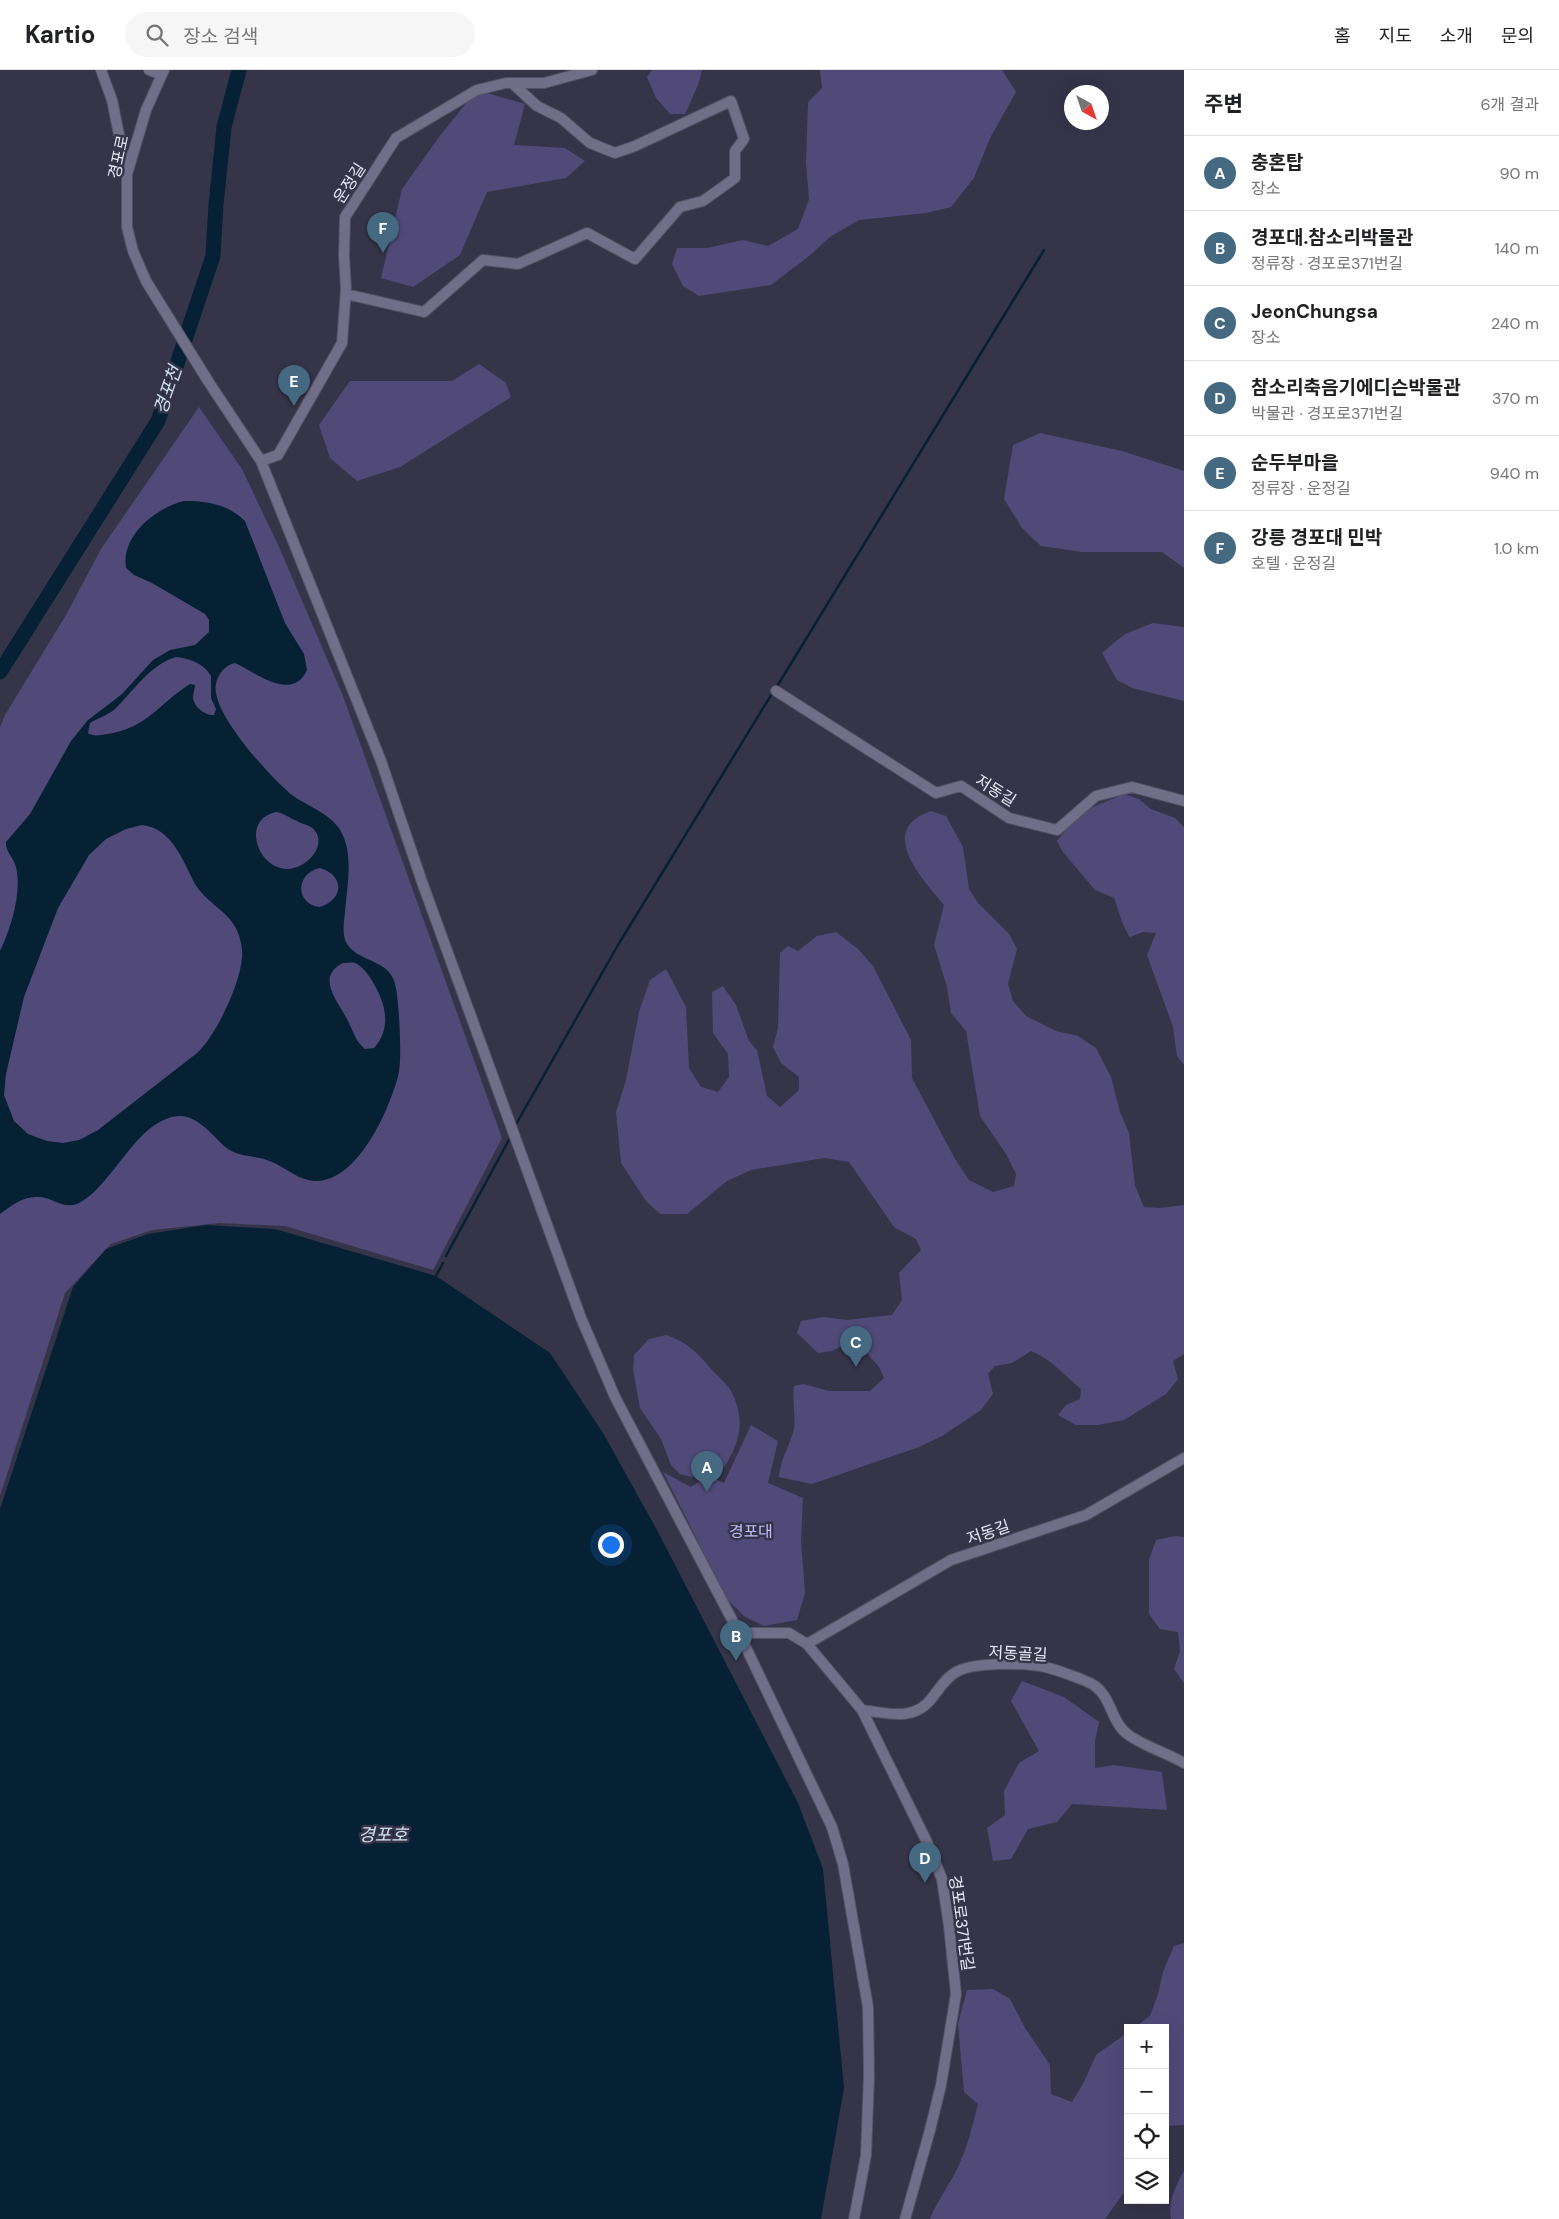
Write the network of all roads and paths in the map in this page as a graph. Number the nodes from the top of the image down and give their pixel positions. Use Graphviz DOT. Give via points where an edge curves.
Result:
graph roads {
  1 [pos="101,70"];
  2 [pos="149,70"];
  3 [pos="592,70"];
  4 [pos="162,72"];
  5 [pos="512,83"];
  6 [pos="126,174"];
  7 [pos="346,294"];
  8 [pos="261,461"];
  9 [pos="776,691"];
  10 [pos="1184,801"];
  11 [pos="1184,1458"];
  12 [pos="739,1633"];
  13 [pos="807,1644"];
  14 [pos="862,1710"];
  15 [pos="1184,1764"];
  16 [pos="854,2219"];
  17 [pos="904,2219"];
  1 -- 6 [label="street" via="112,100"];
  2 -- 4 [label="street"];
  3 -- 5 [label="street, 운정길" via="544,83"];
  4 -- 6 [label="street, 경포로"];
  5 -- 7 [label="street, 운정길" via="477,90 396,138 345,217"];
  5 -- 7 [label="street" via="537,106 561,118 590,143 615,153 731,101 744,139 735,151 735,178 703,201 680,208 635,259 588,233 518,264 483,260 424,312"];
  6 -- 8 [label="street, 경포로" via="127,227 146,281"];
  7 -- 8 [label="street, 운정길" via="342,343 278,455"];
  8 -- 12 [label="street, 경포로" via="381,760 422,882 581,1318 615,1397"];
  9 -- 10 [label="street, 저동길" via="936,793 961,786 1009,818 1045,828 1057,830 1096,796 1132,787"];
  11 -- 13 [label="street, 저동길" via="1086,1515 951,1560"];
  12 -- 13 [label="street, 경포로371번길" via="789,1633"];
  12 -- 16 [label="street, 경포로" via="832,1827 843,1864 868,2007 866,2155"];
  13 -- 14 [label="street, 경포로371번길"];
  14 -- 15 [label="street, 저동골길" via="905,1715 920,1710 958,1671 976,1666 1046,1667 1095,1686 1104,1697 1115,1722 1129,1735"];
  14 -- 17 [label="street, 경포로371번길" via="942,1879 955,1975 956,1994 941,2084"];
}
